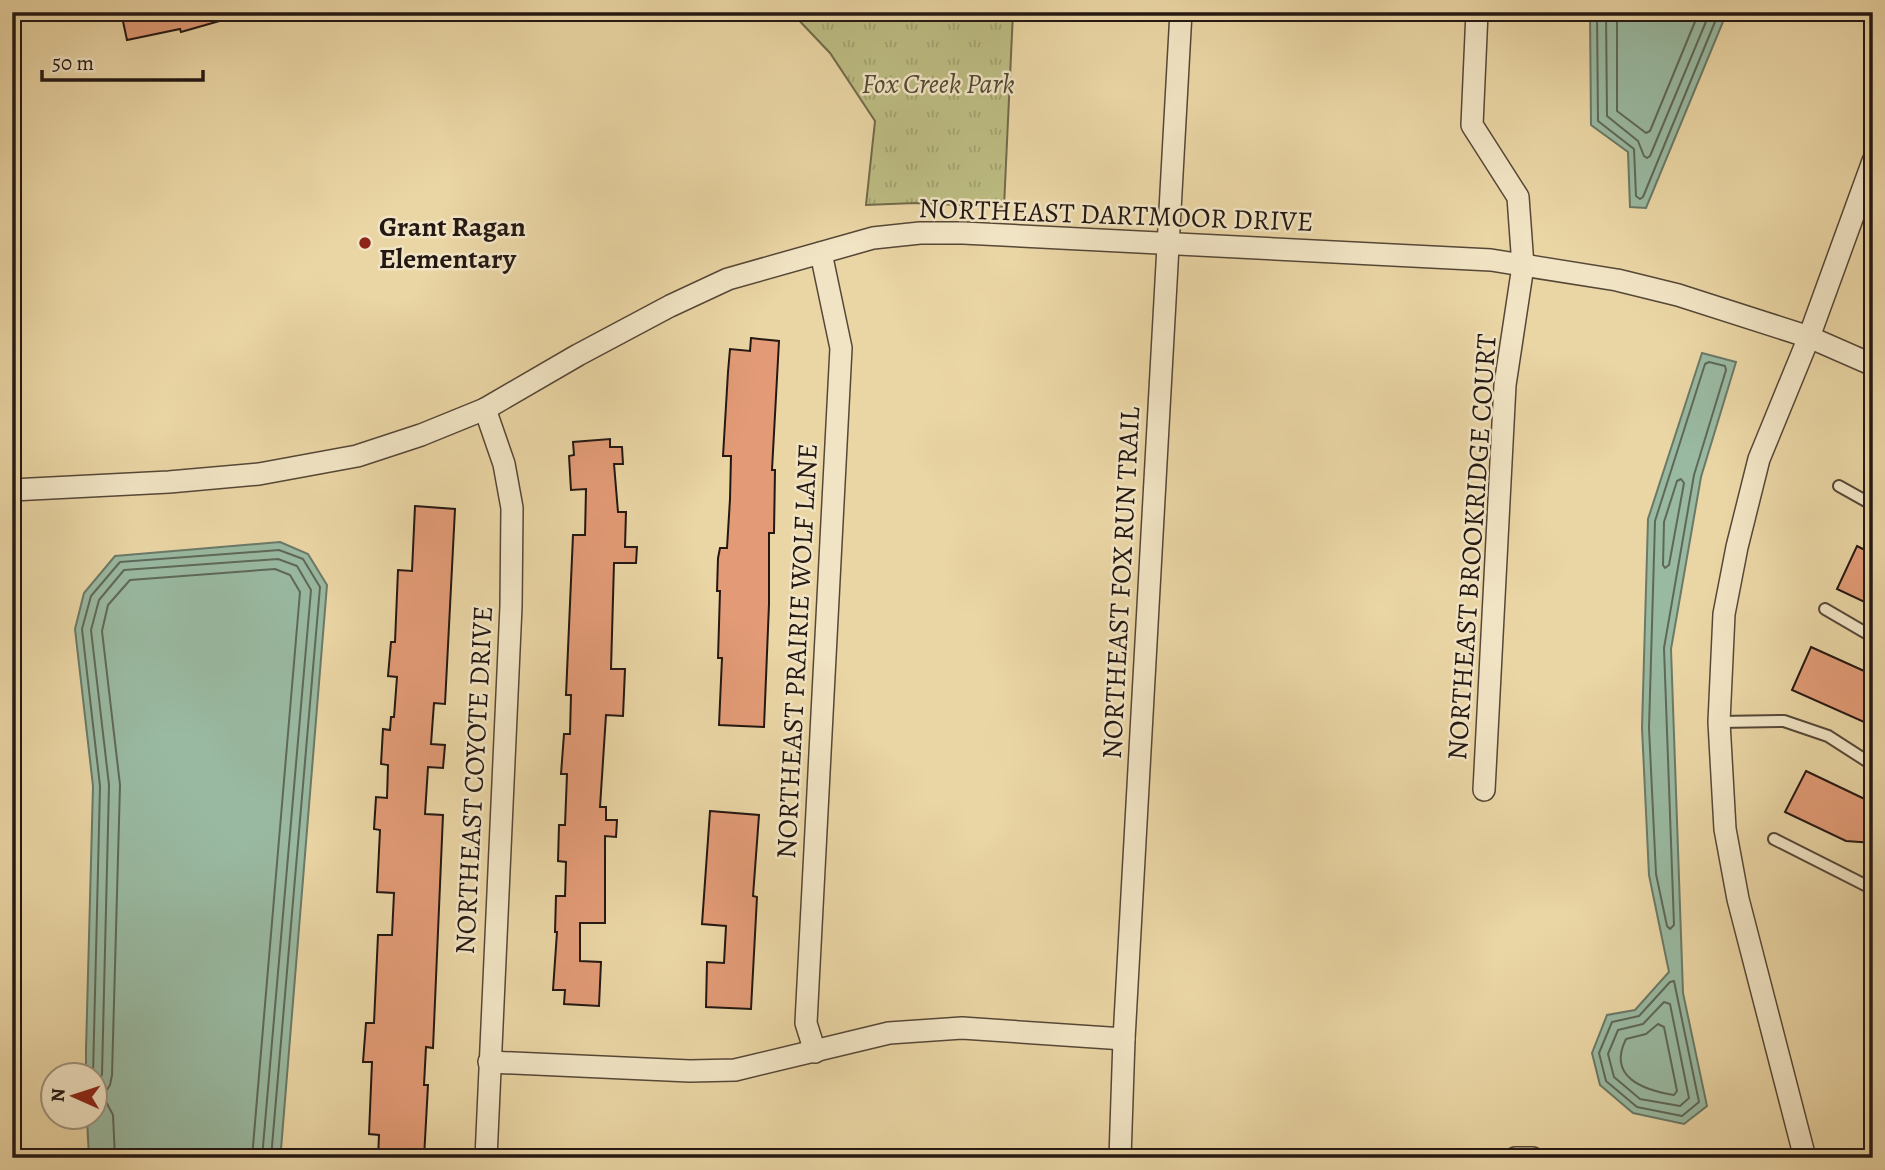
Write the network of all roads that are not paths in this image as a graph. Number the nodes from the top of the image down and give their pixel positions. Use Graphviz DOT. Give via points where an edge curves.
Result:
graph roads {
  1 [pos="1181,12"];
  2 [pos="1477,12"];
  3 [pos="1873,161"];
  4 [pos="1168,244"];
  5 [pos="821,253"];
  6 [pos="1523,266"];
  7 [pos="1809,337"];
  8 [pos="1873,365"];
  9 [pos="485,409"];
  10 [pos="1839,486"];
  11 [pos="12,490"];
  12 [pos="1873,505"];
  13 [pos="1825,609"];
  14 [pos="1873,637"];
  15 [pos="1719,722"];
  16 [pos="1873,765"];
  17 [pos="1484,790"];
  18 [pos="1774,839"];
  19 [pos="1873,889"];
  20 [pos="1124,1039"];
  21 [pos="815,1052"];
  22 [pos="489,1062"];
  23 [pos="486,1158"];
  24 [pos="1120,1158"];
  25 [pos="1516,1158"];
  26 [pos="1532,1158"];
  27 [pos="1805,1158"];
  1 -- 4 [label="street, NORTHEAST FOX RUN TRAIL"];
  2 -- 6 [label="street, NORTHEAST BROOKRIDGE COURT" via="1472,125 1518,197"];
  3 -- 7 [label="street"];
  4 -- 5 [label="street, NORTHEAST DARTMOOR DRIVE" via="920,233 873,238"];
  4 -- 6 [label="street, NORTHEAST DARTMOOR DRIVE" via="1492,260"];
  4 -- 20 [label="street, NORTHEAST FOX RUN TRAIL"];
  5 -- 9 [label="street, NORTHEAST DARTMOOR DRIVE" via="728,279 578,355"];
  5 -- 21 [label="street, NORTHEAST PRAIRIE WOLF LANE" via="841,348 806,1023"];
  6 -- 7 [label="street, NORTHEAST DARTMOOR DRIVE" via="1678,295"];
  6 -- 17 [label="street, NORTHEAST BROOKRIDGE COURT" via="1505,385"];
  7 -- 8 [label="street, NORTHEAST DARTMOOR DRIVE"];
  7 -- 15 [label="street" via="1759,459 1737,547 1724,614"];
  9 -- 11 [label="street, NORTHEAST DARTMOOR DRIVE" via="357,456 259,474"];
  9 -- 22 [label="street, NORTHEAST COYOTE DRIVE" via="504,464 512,508"];
  10 -- 12 [label="lane"];
  13 -- 14 [label="lane"];
  15 -- 16 [label="lane" via="1784,721 1828,736"];
  15 -- 27 [label="street" via="1725,829 1738,899"];
  18 -- 19 [label="lane"];
  20 -- 21 [label="street" via="962,1028 889,1033"];
  20 -- 24 [label="street, NORTHEAST FOX RUN TRAIL"];
  21 -- 22 [label="street" via="735,1070"];
  22 -- 23 [label="street, NORTHEAST COYOTE DRIVE"];
  25 -- 26 [label="street"];
}
